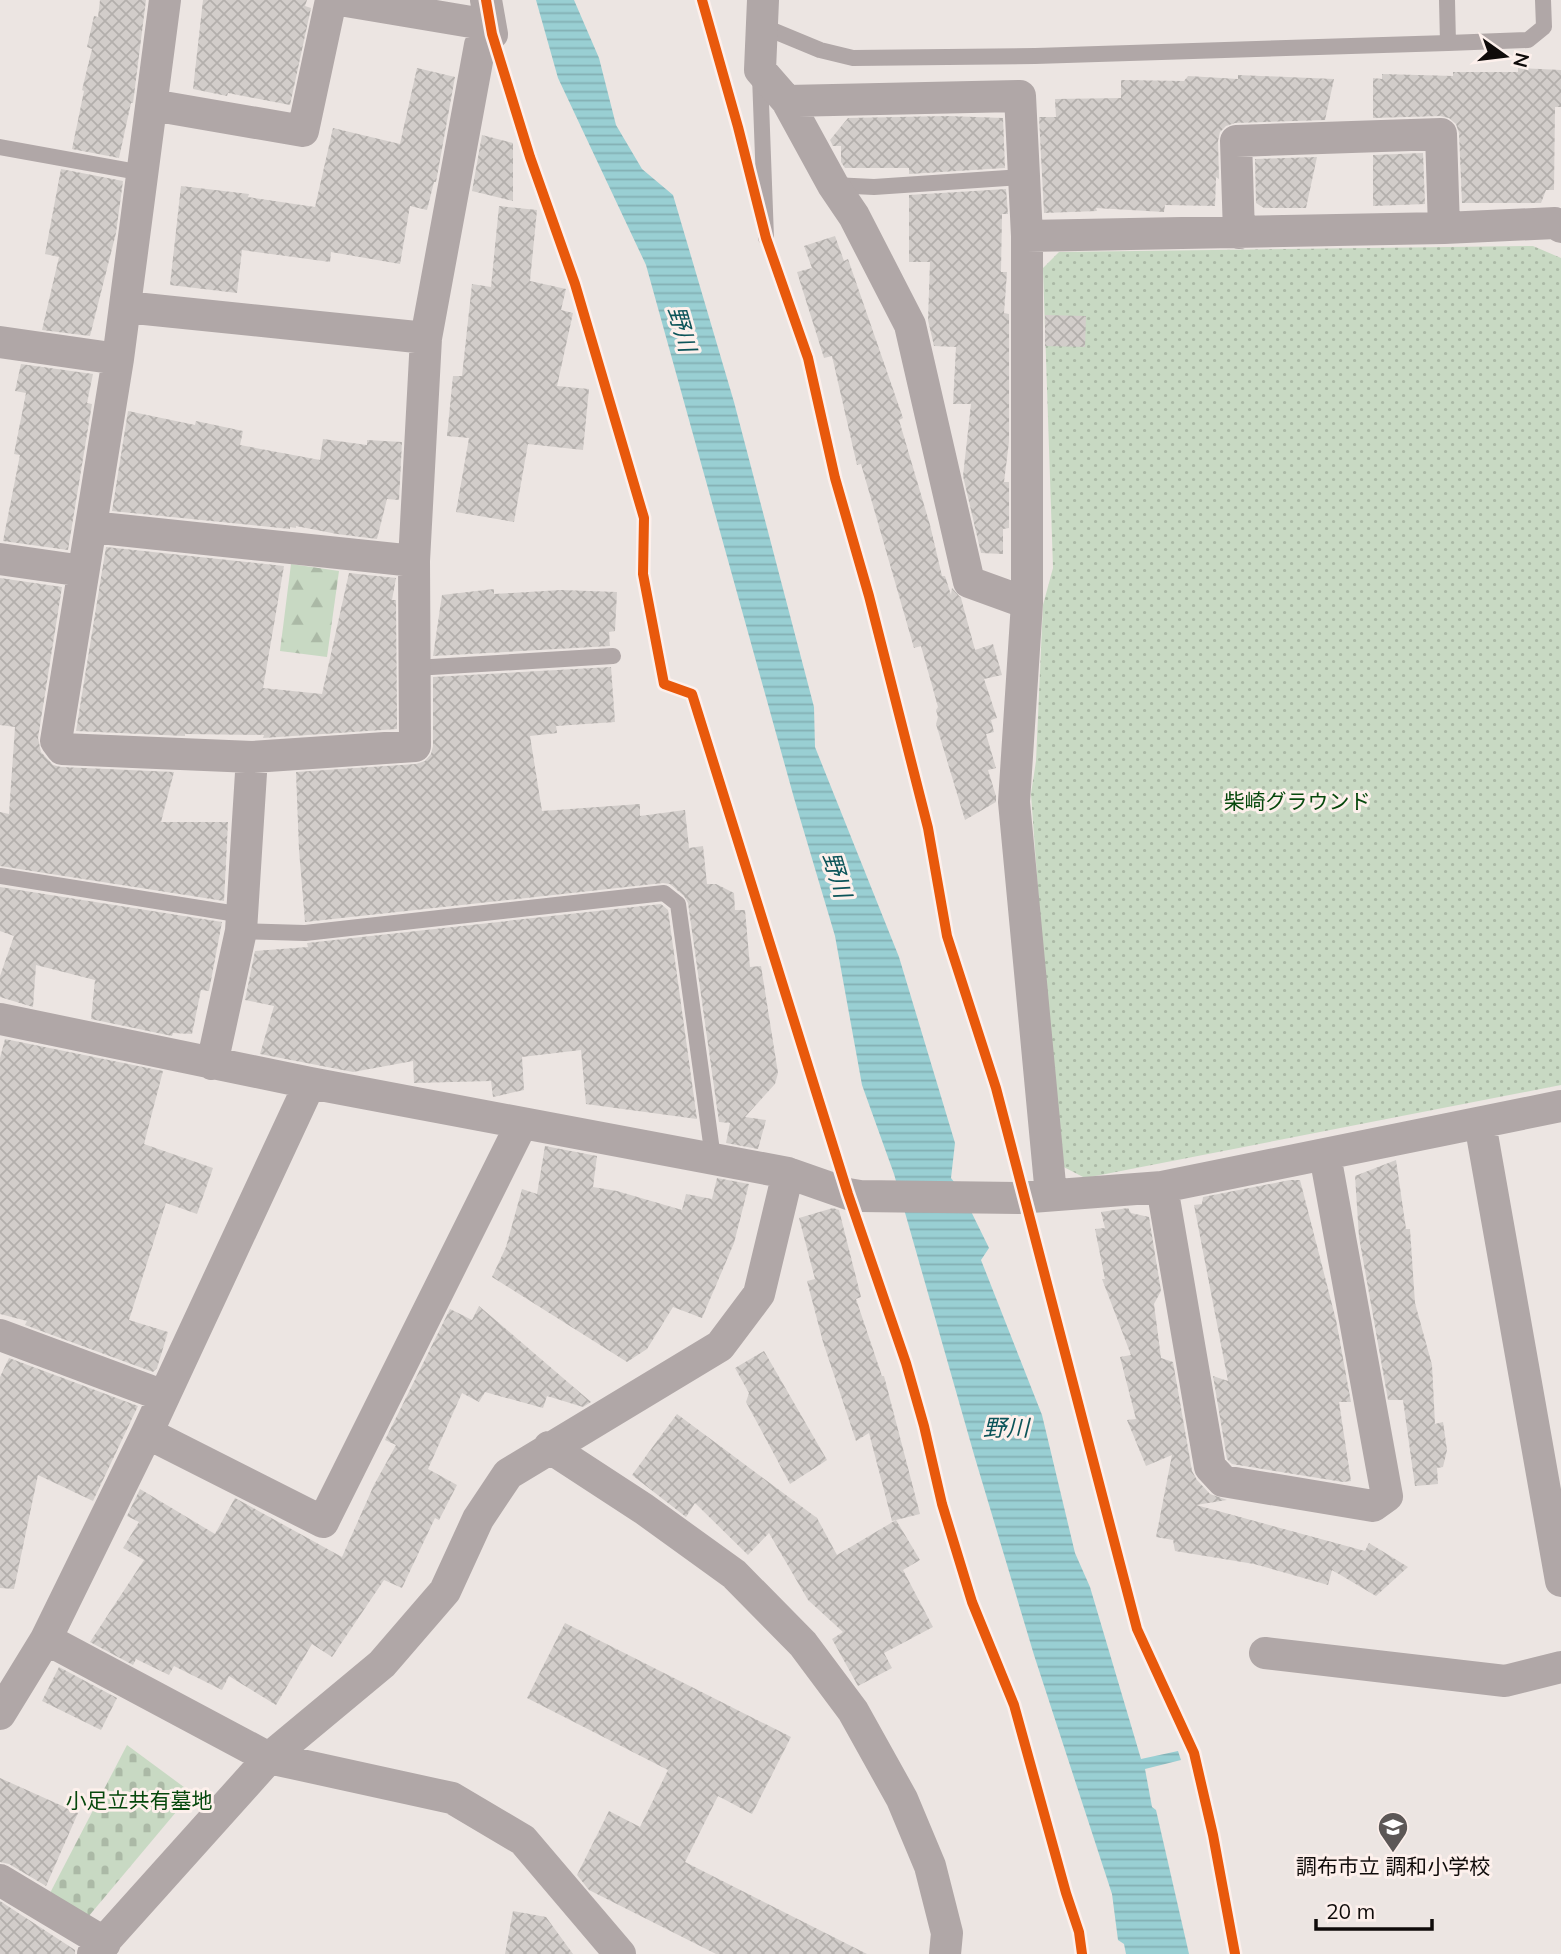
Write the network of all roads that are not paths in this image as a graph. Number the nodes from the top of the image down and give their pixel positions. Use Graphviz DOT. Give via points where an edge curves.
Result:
graph roads {
  1 [pos="164,0"];
  2 [pos="331,0"];
  3 [pos="340,0"];
  4 [pos="1447,0"];
  5 [pos="1543,0"];
  6 [pos="488,13"];
  7 [pos="762,13"];
  8 [pos="1448,43"];
  9 [pos="760,70"];
  10 [pos="787,101"];
  11 [pos="152,105"];
  12 [pos="0,147"];
  13 [pos="143,173"];
  14 [pos="1023,177"];
  15 [pos="833,185"];
  16 [pos="1561,227"];
  17 [pos="1444,228"];
  18 [pos="1239,233"];
  19 [pos="1027,236"];
  20 [pos="766,238"];
  21 [pos="125,307"];
  22 [pos="426,338"];
  23 [pos="0,342"];
  24 [pos="118,359"];
  25 [pos="91,527"];
  26 [pos="0,559"];
  27 [pos="414,561"];
  28 [pos="83,571"];
  29 [pos="1027,603"];
  30 [pos="612,656"];
  31 [pos="415,668"];
  32 [pos="252,757"];
  33 [pos="0,876"];
  34 [pos="242,923"];
  35 [pos="0,1019"];
  36 [pos="212,1064"];
  37 [pos="310,1083"];
  38 [pos="1561,1106"];
  39 [pos="522,1123"];
  40 [pos="1480,1123"];
  41 [pos="1325,1155"];
  42 [pos="713,1158"];
  43 [pos="788,1173"];
  44 [pos="1162,1187"];
  45 [pos="1051,1195"];
  46 [pos="0,1335"];
  47 [pos="164,1396"];
  48 [pos="147,1433"];
  49 [pos="549,1447"];
  50 [pos="1551,1457"];
  51 [pos="1561,1581"];
  52 [pos="46,1639"];
  53 [pos="1265,1653"];
  54 [pos="1561,1667"];
  55 [pos="0,1714"];
  56 [pos="269,1758"];
  57 [pos="0,1880"];
  58 [pos="99,1948"];
  59 [pos="620,1954"];
  60 [pos="945,1954"];
  1 -- 11 [label="street"];
  2 -- 11 [label="street" via="303,131"];
  3 -- 6 [label="street"];
  4 -- 8 [label="lane"];
  5 -- 8 [label="lane" via="1544,27 1528,40"];
  6 -- 22 [label="street" via="492,34 480,45"];
  7 -- 8 [label="lane" via="820,50 853,58"];
  7 -- 9 [label="street"];
  9 -- 10 [label="street"];
  9 -- 20 [label="lane"];
  10 -- 14 [label="street" via="1020,96"];
  10 -- 15 [label="street"];
  11 -- 13 [label="street"];
  12 -- 13 [label="lane"];
  13 -- 21 [label="street"];
  14 -- 15 [label="lane" via="874,187"];
  14 -- 19 [label="street"];
  15 -- 29 [label="street" via="910,325 968,582"];
  16 -- 17 [label="street" via="1555,223"];
  17 -- 18 [label="street"];
  17 -- 18 [label="street" via="1441,134 1236,141"];
  18 -- 19 [label="street"];
  19 -- 29 [label="street"];
  21 -- 22 [label="street"];
  21 -- 24 [label="street"];
  22 -- 27 [label="street"];
  23 -- 24 [label="street"];
  24 -- 25 [label="street"];
  25 -- 27 [label="street"];
  25 -- 28 [label="street"];
  26 -- 28 [label="street"];
  27 -- 31 [label="street"];
  28 -- 32 [label="street" via="56,741 62,749"];
  29 -- 45 [label="street" via="1014,802"];
  30 -- 31 [label="lane"];
  31 -- 32 [label="street" via="415,746"];
  32 -- 34 [label="street"];
  33 -- 34 [label="lane"];
  34 -- 36 [label="street"];
  34 -- 42 [label="lane" via="305,933 664,893 678,904"];
  35 -- 36 [label="street"];
  36 -- 37 [label="street"];
  37 -- 39 [label="street"];
  37 -- 47 [label="street"];
  38 -- 40 [label="street"];
  39 -- 42 [label="street"];
  39 -- 48 [label="street" via="323,1522"];
  40 -- 41 [label="street"];
  40 -- 50 [label="street"];
  41 -- 44 [label="street"];
  41 -- 44 [label="street" via="1387,1496 1373,1506 1223,1481 1210,1467"];
  42 -- 43 [label="street"];
  43 -- 45 [label="street" via="860,1196"];
  43 -- 49 [label="street" via="759,1294 720,1346"];
  44 -- 45 [label="street"];
  46 -- 47 [label="street"];
  47 -- 48 [label="street"];
  48 -- 52 [label="street"];
  49 -- 56 [label="street" via="508,1474 478,1519 445,1591 382,1664"];
  49 -- 60 [label="street" via="734,1574 803,1644 853,1711 902,1799 930,1866 947,1933"];
  50 -- 51 [label="street"];
  52 -- 55 [label="street"];
  52 -- 56 [label="street"];
  53 -- 54 [label="street" via="1506,1681"];
  56 -- 58 [label="street"];
  56 -- 59 [label="street" via="452,1798 523,1840"];
  57 -- 58 [label="street"];
}
